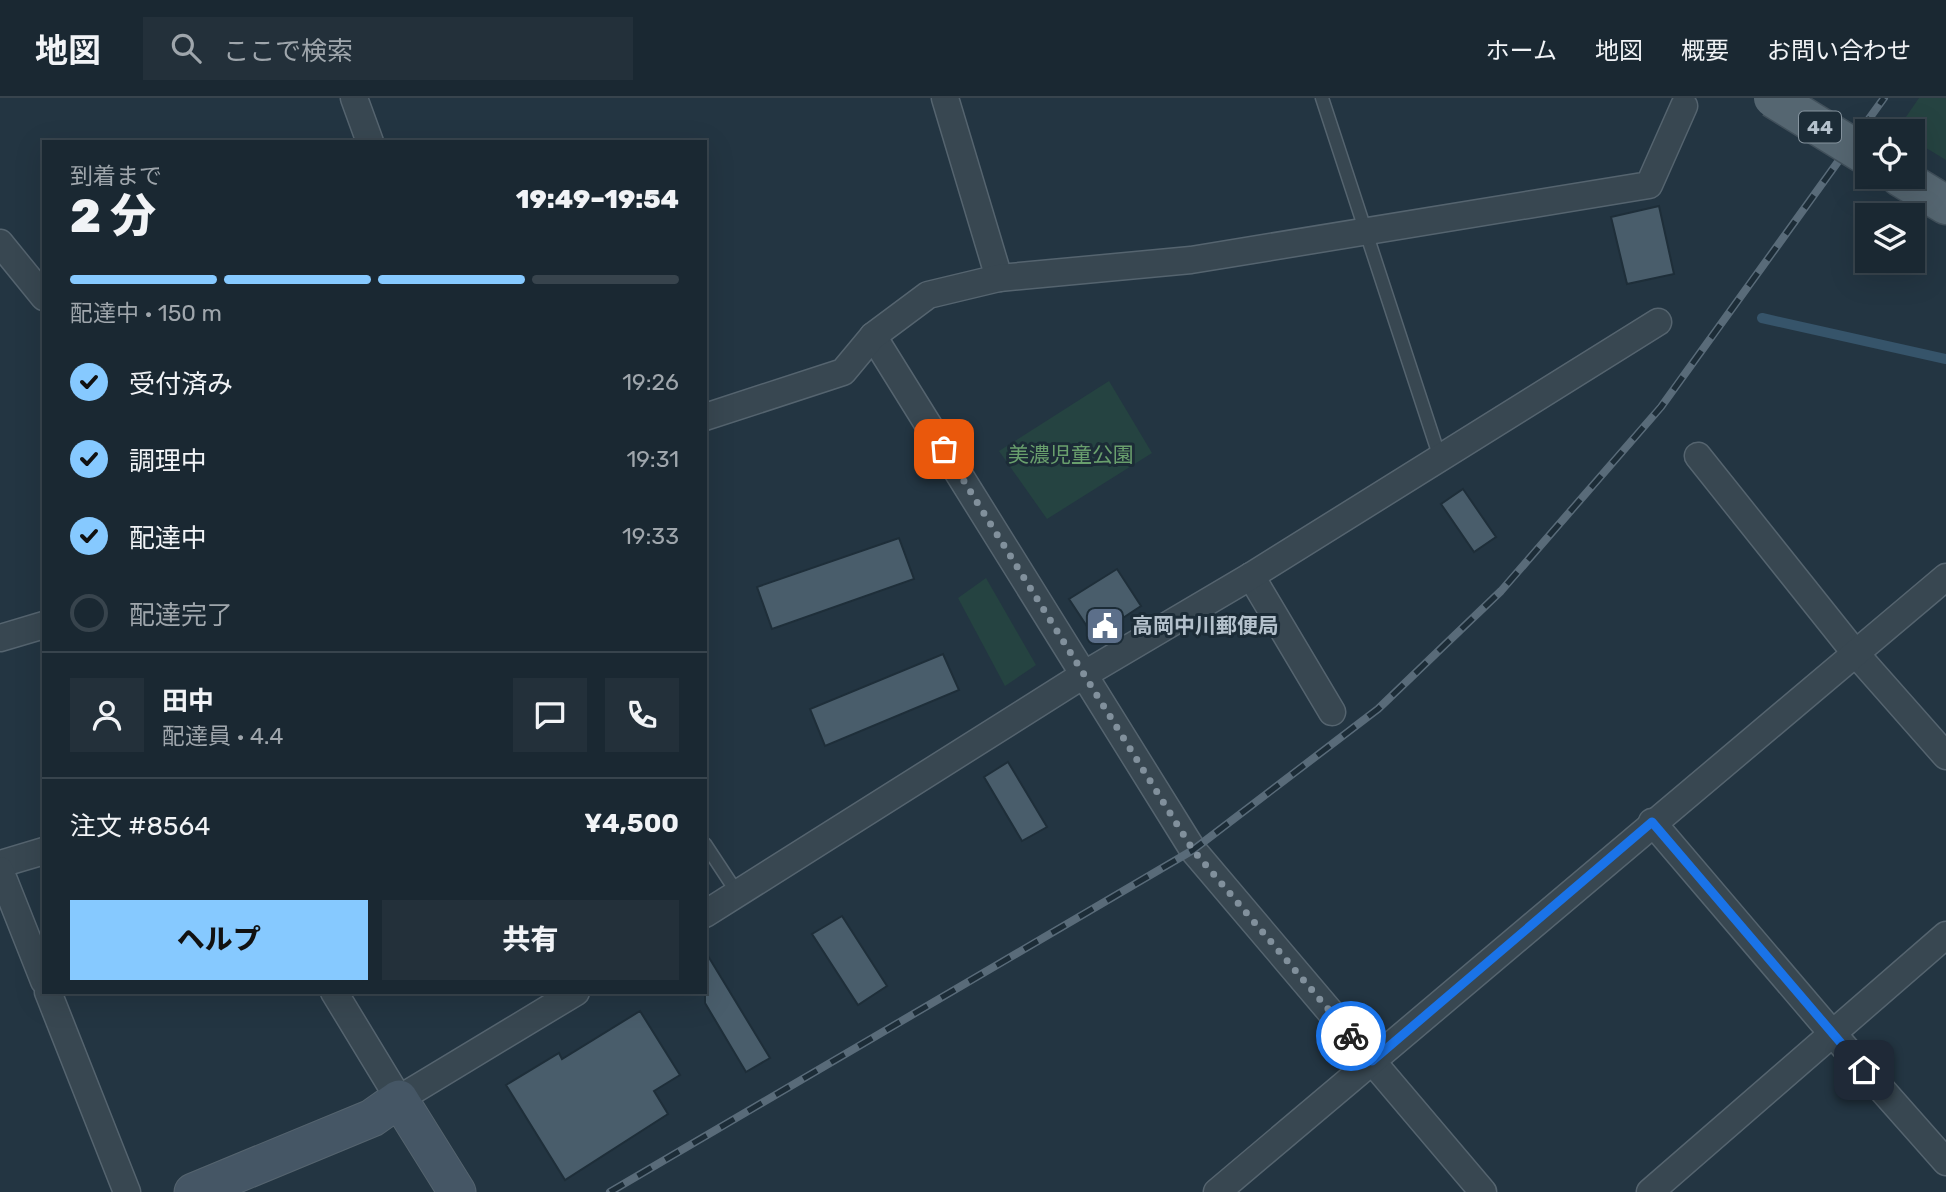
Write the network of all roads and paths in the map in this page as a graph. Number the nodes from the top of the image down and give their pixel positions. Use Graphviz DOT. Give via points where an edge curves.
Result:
graph roads {
  1 [pos="354,98"];
  2 [pos="945,98"];
  3 [pos="1322,98"];
  4 [pos="1773,98"];
  5 [pos="1684,106"];
  6 [pos="369,140"];
  7 [pos="1855,149"];
  8 [pos="1920,189"];
  9 [pos="1946,205"];
  10 [pos="1365,233"];
  11 [pos="0,243"];
  12 [pos="999,278"];
  13 [pos="42,295"];
  14 [pos="1658,322"];
  15 [pos="873,336"];
  16 [pos="707,416"];
  17 [pos="1698,456"];
  18 [pos="1440,458"];
  19 [pos="1251,576"];
  20 [pos="1946,577"];
  21 [pos="42,626"];
  22 [pos="0,638"];
  23 [pos="1856,654"];
  24 [pos="1086,674"];
  25 [pos="1332,712"];
  26 [pos="1946,756"];
  27 [pos="1652,822"];
  28 [pos="707,847"];
  29 [pos="42,852"];
  30 [pos="0,864"];
  31 [pos="0,870"];
  32 [pos="738,894"];
  33 [pos="707,913"];
  34 [pos="1946,935"];
  35 [pos="42,976"];
  36 [pos="49,994"];
  37 [pos="335,994"];
  38 [pos="573,994"];
  39 [pos="1832,1033"];
  40 [pos="1372,1061"];
  41 [pos="399,1099"];
  42 [pos="1946,1161"];
  43 [pos="127,1192"];
  44 [pos="193,1192"];
  45 [pos="457,1192"];
  46 [pos="1217,1192"];
  47 [pos="1483,1192"];
  48 [pos="1650,1192"];
  1 -- 6 [label="street"];
  2 -- 12 [label="street"];
  3 -- 10 [label="lane"];
  4 -- 7 [label="main road, 44, bridge"];
  5 -- 10 [label="street" via="1649,185"];
  8 -- 9 [label="main road"];
  10 -- 12 [label="street" via="1191,260"];
  10 -- 18 [label="lane"];
  11 -- 13 [label="street"];
  12 -- 15 [label="street" via="928,295"];
  14 -- 18 [label="street"];
  15 -- 16 [label="street" via="843,372"];
  15 -- 24 [label="street"];
  17 -- 23 [label="street"];
  18 -- 19 [label="street"];
  19 -- 24 [label="street"];
  19 -- 25 [label="street"];
  20 -- 23 [label="street"];
  21 -- 22 [label="street"];
  23 -- 26 [label="street"];
  23 -- 27 [label="street"];
  24 -- 32 [label="street"];
  24 -- 40 [label="street" via="1193,850"];
  27 -- 39 [label="street"];
  27 -- 40 [label="street"];
  28 -- 32 [label="lane"];
  29 -- 30 [label="street"];
  31 -- 35 [label="street"];
  32 -- 33 [label="street"];
  34 -- 39 [label="street"];
  36 -- 43 [label="street"];
  37 -- 41 [label="street"];
  38 -- 41 [label="street"];
  39 -- 42 [label="street"];
  39 -- 48 [label="street"];
  40 -- 46 [label="street"];
  40 -- 47 [label="street"];
  41 -- 44 [label="street" via="372,1118"];
  41 -- 45 [label="street"];
}
